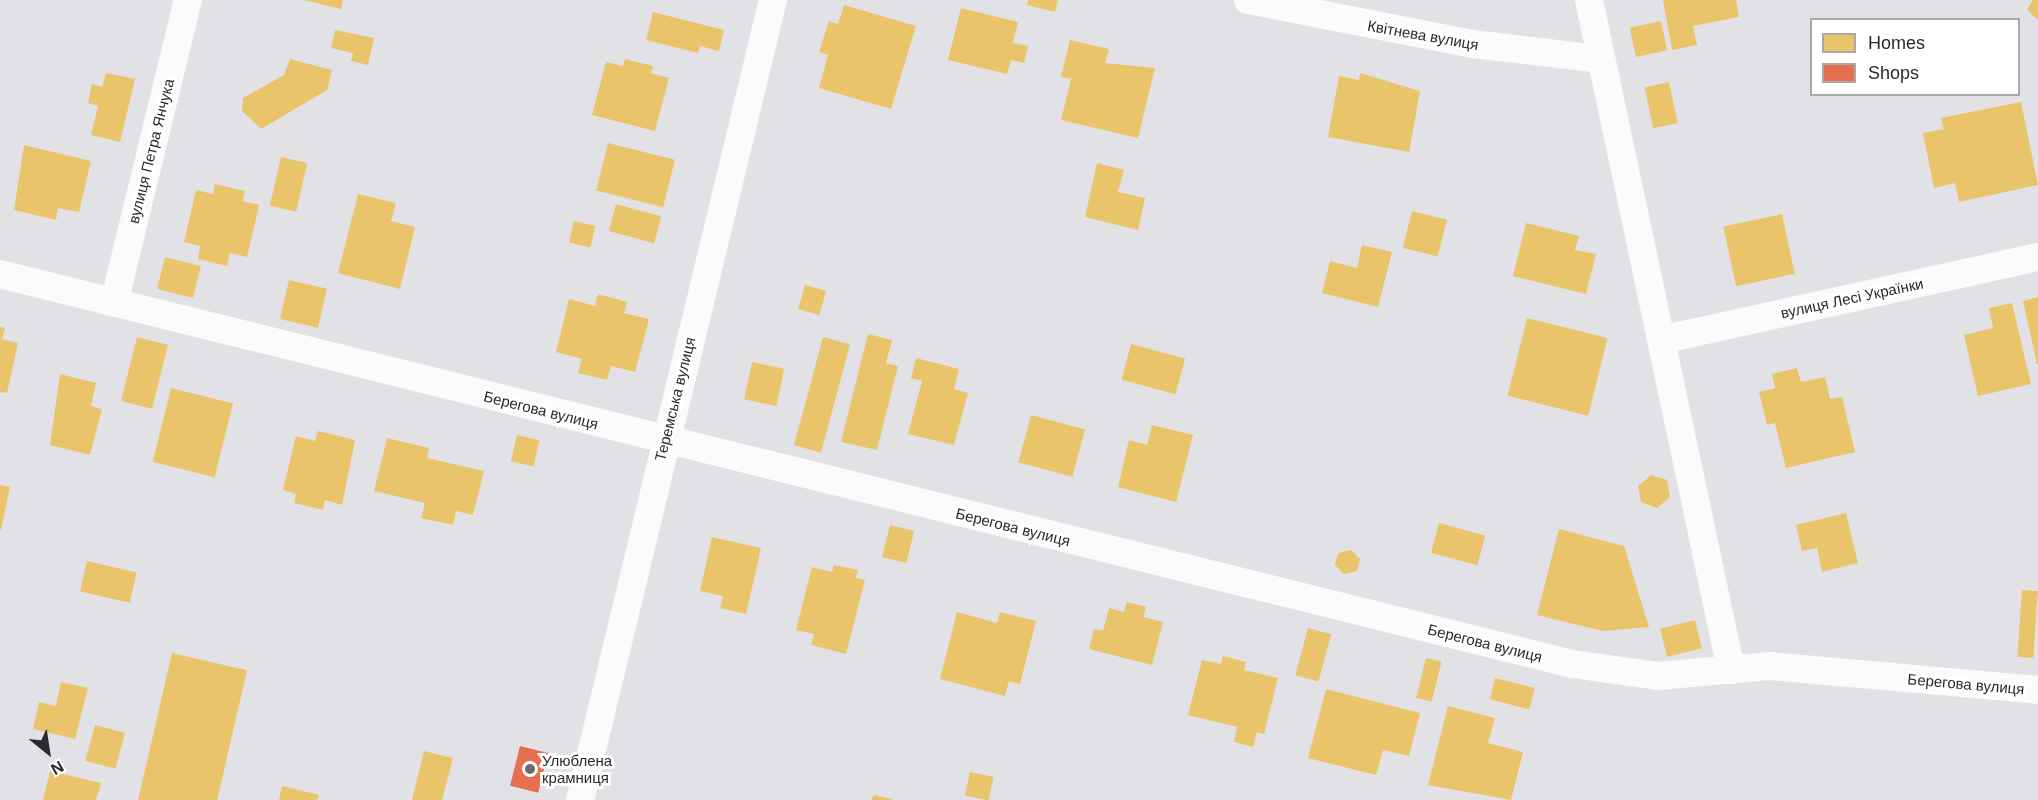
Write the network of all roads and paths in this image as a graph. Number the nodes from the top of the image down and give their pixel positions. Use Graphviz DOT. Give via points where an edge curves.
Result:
graph roads {
  1 [pos="188,0"];
  2 [pos="773,0"];
  3 [pos="1248,0"];
  4 [pos="1589,0"];
  5 [pos="1601,59"];
  6 [pos="2038,257"];
  7 [pos="0,273"];
  8 [pos="114,303"];
  9 [pos="1665,339"];
  10 [pos="663,441"];
  11 [pos="1731,670"];
  12 [pos="2038,690"];
  13 [pos="580,800"];
  1 -- 8 [label="street, вулиця Петра Янчука"];
  2 -- 10 [label="street, Теремська вулиця"];
  3 -- 5 [label="street, Квітнева вулиця" via="1473,44"];
  4 -- 5 [label="street"];
  5 -- 9 [label="street"];
  6 -- 9 [label="street, вулиця Лесі Українки"];
  7 -- 8 [label="street, Берегова вулиця"];
  8 -- 10 [label="street, Берегова вулиця"];
  9 -- 11 [label="street"];
  10 -- 11 [label="street, Берегова вулиця" via="1572,664 1658,676"];
  10 -- 13 [label="street, Теремська вулиця"];
  11 -- 12 [label="street, Берегова вулиця" via="1770,666"];
}
